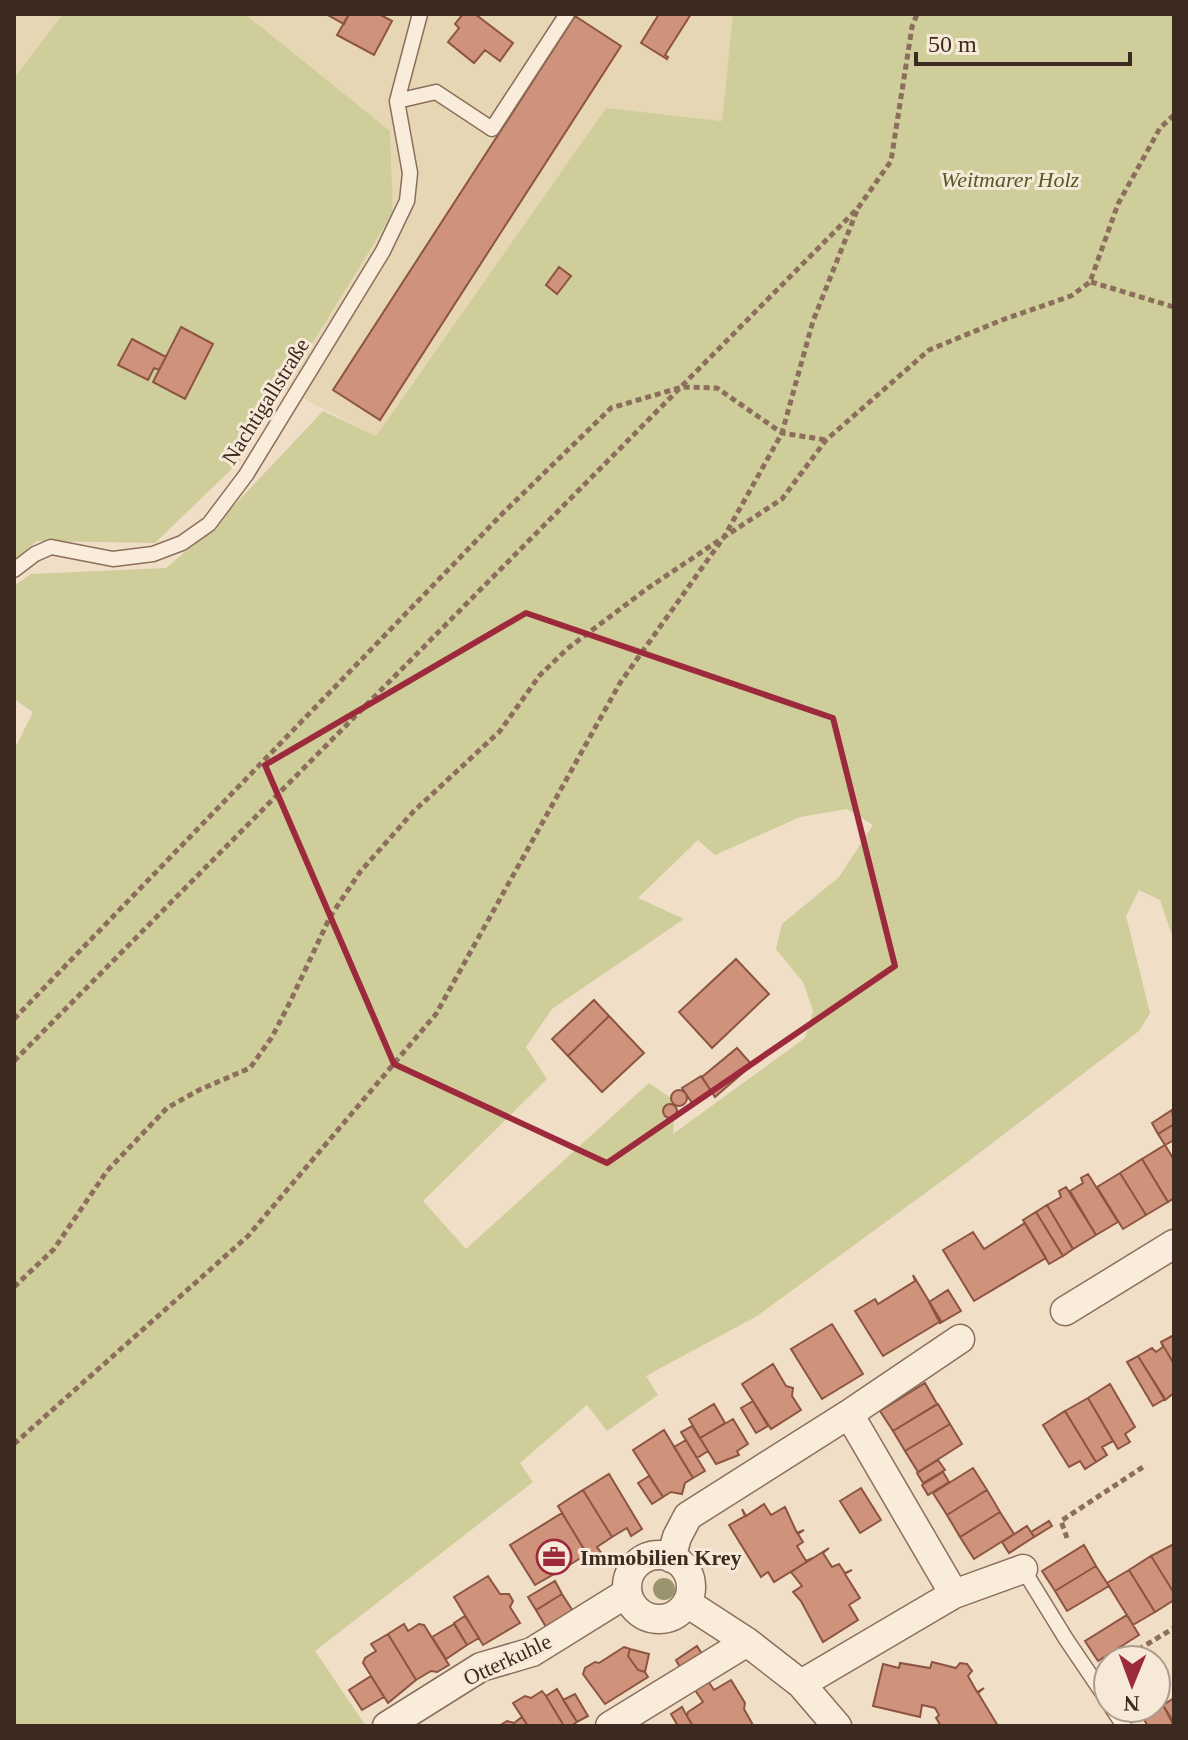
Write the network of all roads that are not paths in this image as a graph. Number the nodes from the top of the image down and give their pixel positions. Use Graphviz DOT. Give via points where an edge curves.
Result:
graph roads {
  1 [pos="420,14"];
  2 [pos="567,14"];
  3 [pos="397,101"];
  4 [pos="14,570"];
  5 [pos="1174,1244"];
  6 [pos="1065,1311"];
  7 [pos="960,1339"];
  8 [pos="849,1414"];
  9 [pos="671,1558"];
  10 [pos="1023,1569"];
  11 [pos="627,1593"];
  12 [pos="954,1594"];
  13 [pos="687,1603"];
  14 [pos="747,1642"];
  15 [pos="1092,1677"];
  16 [pos="801,1684"];
  17 [pos="387,1726"];
  18 [pos="610,1726"];
  19 [pos="837,1726"];
  1 -- 3 [label="lane, Nachtigallstraße"];
  2 -- 3 [label="lane" via="492,129 436,92"];
  3 -- 4 [label="lane, Nachtigallstraße" via="410,173 397,226 246,475 209,524 153,554 113,559 51,547"];
  5 -- 6 [label="street"];
  7 -- 8 [label="street"];
  8 -- 9 [label="street" via="688,1516"];
  8 -- 12 [label="street"];
  9 -- 11 [label="street" via="652,1556 635,1565"];
  9 -- 13 [label="street" via="687,1572"];
  10 -- 12 [label="street"];
  10 -- 15 [label="lane"];
  11 -- 13 [label="street" via="631,1604 648,1618 670,1617"];
  11 -- 17 [label="street, Otterkuhle" via="532,1652 481,1667"];
  12 -- 16 [label="street"];
  13 -- 14 [label="street"];
  14 -- 16 [label="street"];
  14 -- 18 [label="street"];
  16 -- 19 [label="street"];
}
